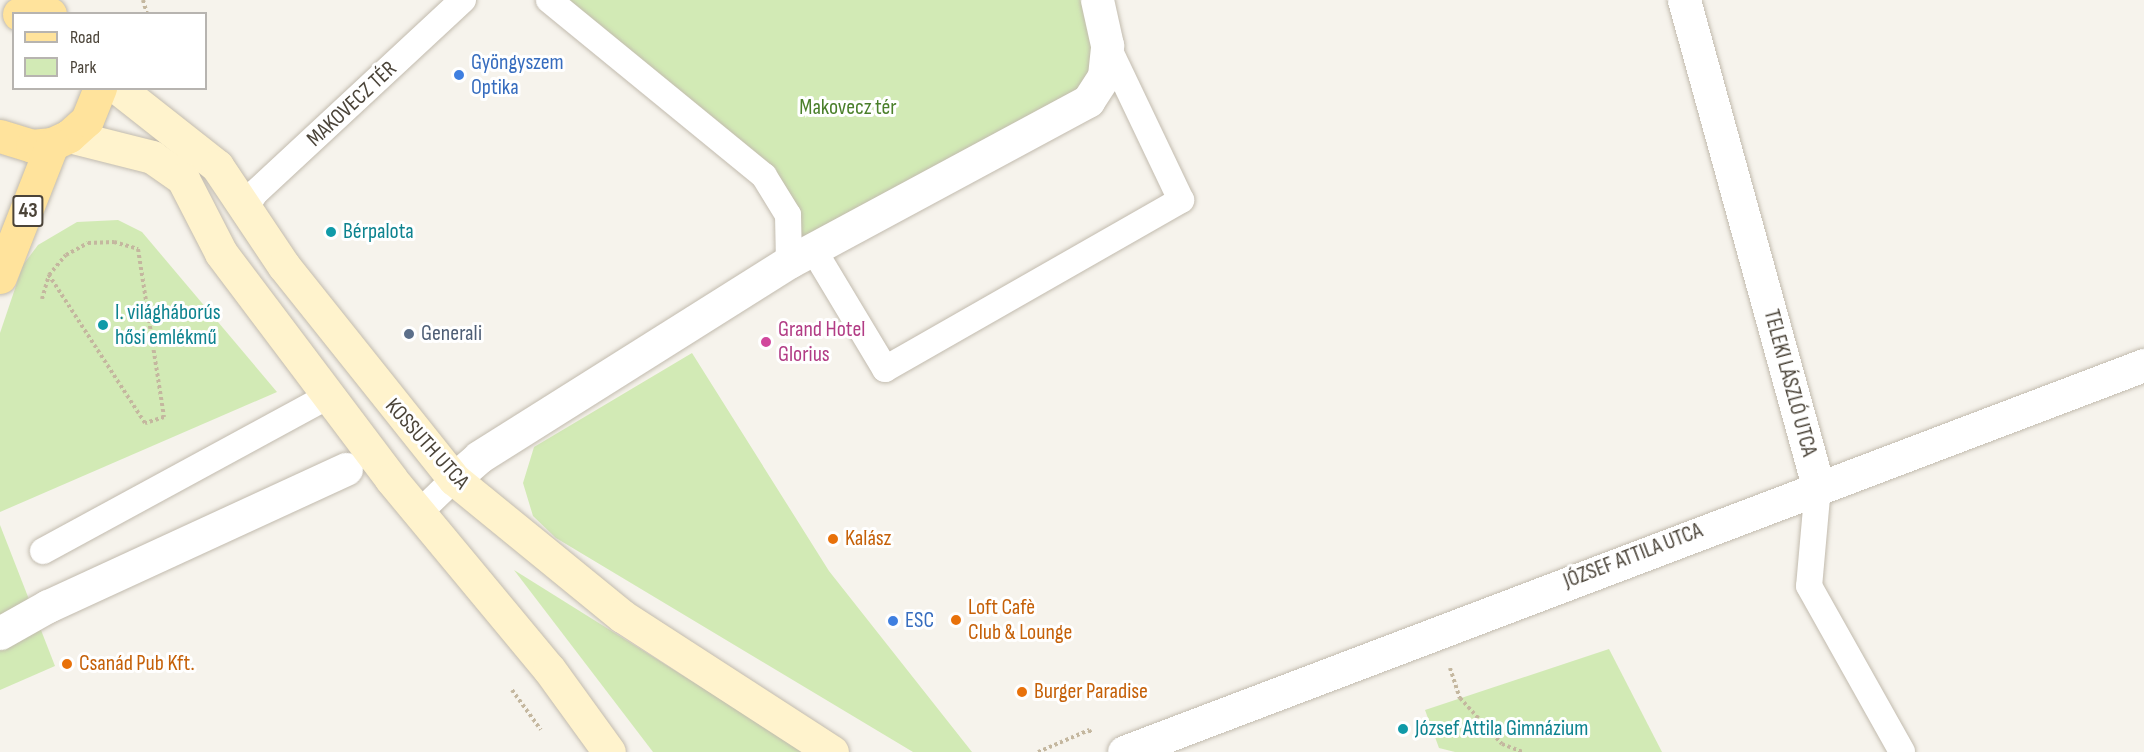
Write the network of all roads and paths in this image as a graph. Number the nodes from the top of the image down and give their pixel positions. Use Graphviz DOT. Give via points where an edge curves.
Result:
graph roads {
  1 [pos="463,0"];
  2 [pos="549,0"];
  3 [pos="1097,0"];
  4 [pos="1684,0"];
  5 [pos="1107,45"];
  6 [pos="99,90"];
  7 [pos="121,90"];
  8 [pos="0,136"];
  9 [pos="61,140"];
  10 [pos="244,211"];
  11 [pos="801,256"];
  12 [pos="49,275"];
  13 [pos="0,277"];
  14 [pos="42,299"];
  15 [pos="2144,365"];
  16 [pos="328,396"];
  17 [pos="346,470"];
  18 [pos="454,479"];
  19 [pos="1818,486"];
  20 [pos="419,513"];
  21 [pos="43,551"];
  22 [pos="0,633"];
  23 [pos="1460,698"];
  24 [pos="1093,738"];
  25 [pos="1137,748"];
  26 [pos="609,752"];
  27 [pos="832,752"];
  28 [pos="1038,752"];
  29 [pos="1523,752"];
  30 [pos="1902,752"];
  1 -- 10 [label="lane, MAKOVECZ TÉR" via="255,193"];
  2 -- 11 [label="lane" via="764,176 789,215"];
  3 -- 5 [label="street"];
  4 -- 19 [label="street, TELEKI LÁSZLÓ UTCA"];
  5 -- 11 [label="street" via="1104,76 1088,101"];
  5 -- 11 [label="lane" via="1181,200 885,369"];
  6 -- 9 [label="main road, 43" via="87,120"];
  7 -- 10 [label="main road, KOSSUTH UTCA" via="217,166"];
  8 -- 9 [label="main road" via="32,146"];
  9 -- 13 [label="main road, 43"];
  9 -- 16 [label="main road, KOSSUTH UTCA" via="152,157 183,179 221,253"];
  10 -- 18 [label="main road, KOSSUTH UTCA" via="378,388"];
  11 -- 18 [label="street" via="479,457"];
  12 -- 12 [label="path" via="145,423 164,417 138,249 114,242 88,243 66,255"];
  12 -- 14 [label="path"];
  15 -- 19 [label="street, JÓZSEF ATTILA UTCA"];
  16 -- 20 [label="main road, KOSSUTH UTCA"];
  16 -- 21 [label="lane"];
  17 -- 22 [label="street" via="48,606"];
  18 -- 20 [label="lane"];
  18 -- 27 [label="main road, KOSSUTH UTCA" via="622,616"];
  19 -- 25 [label="street, JÓZSEF ATTILA UTCA"];
  19 -- 30 [label="lane, TELEKI LÁSZLÓ UTCA" via="1809,586"];
  20 -- 26 [label="main road, KOSSUTH UTCA" via="549,669"];
  23 -- 29 [label="path" via="1502,744"];
  24 -- 28 [label="path" via="1089,730"];
}
